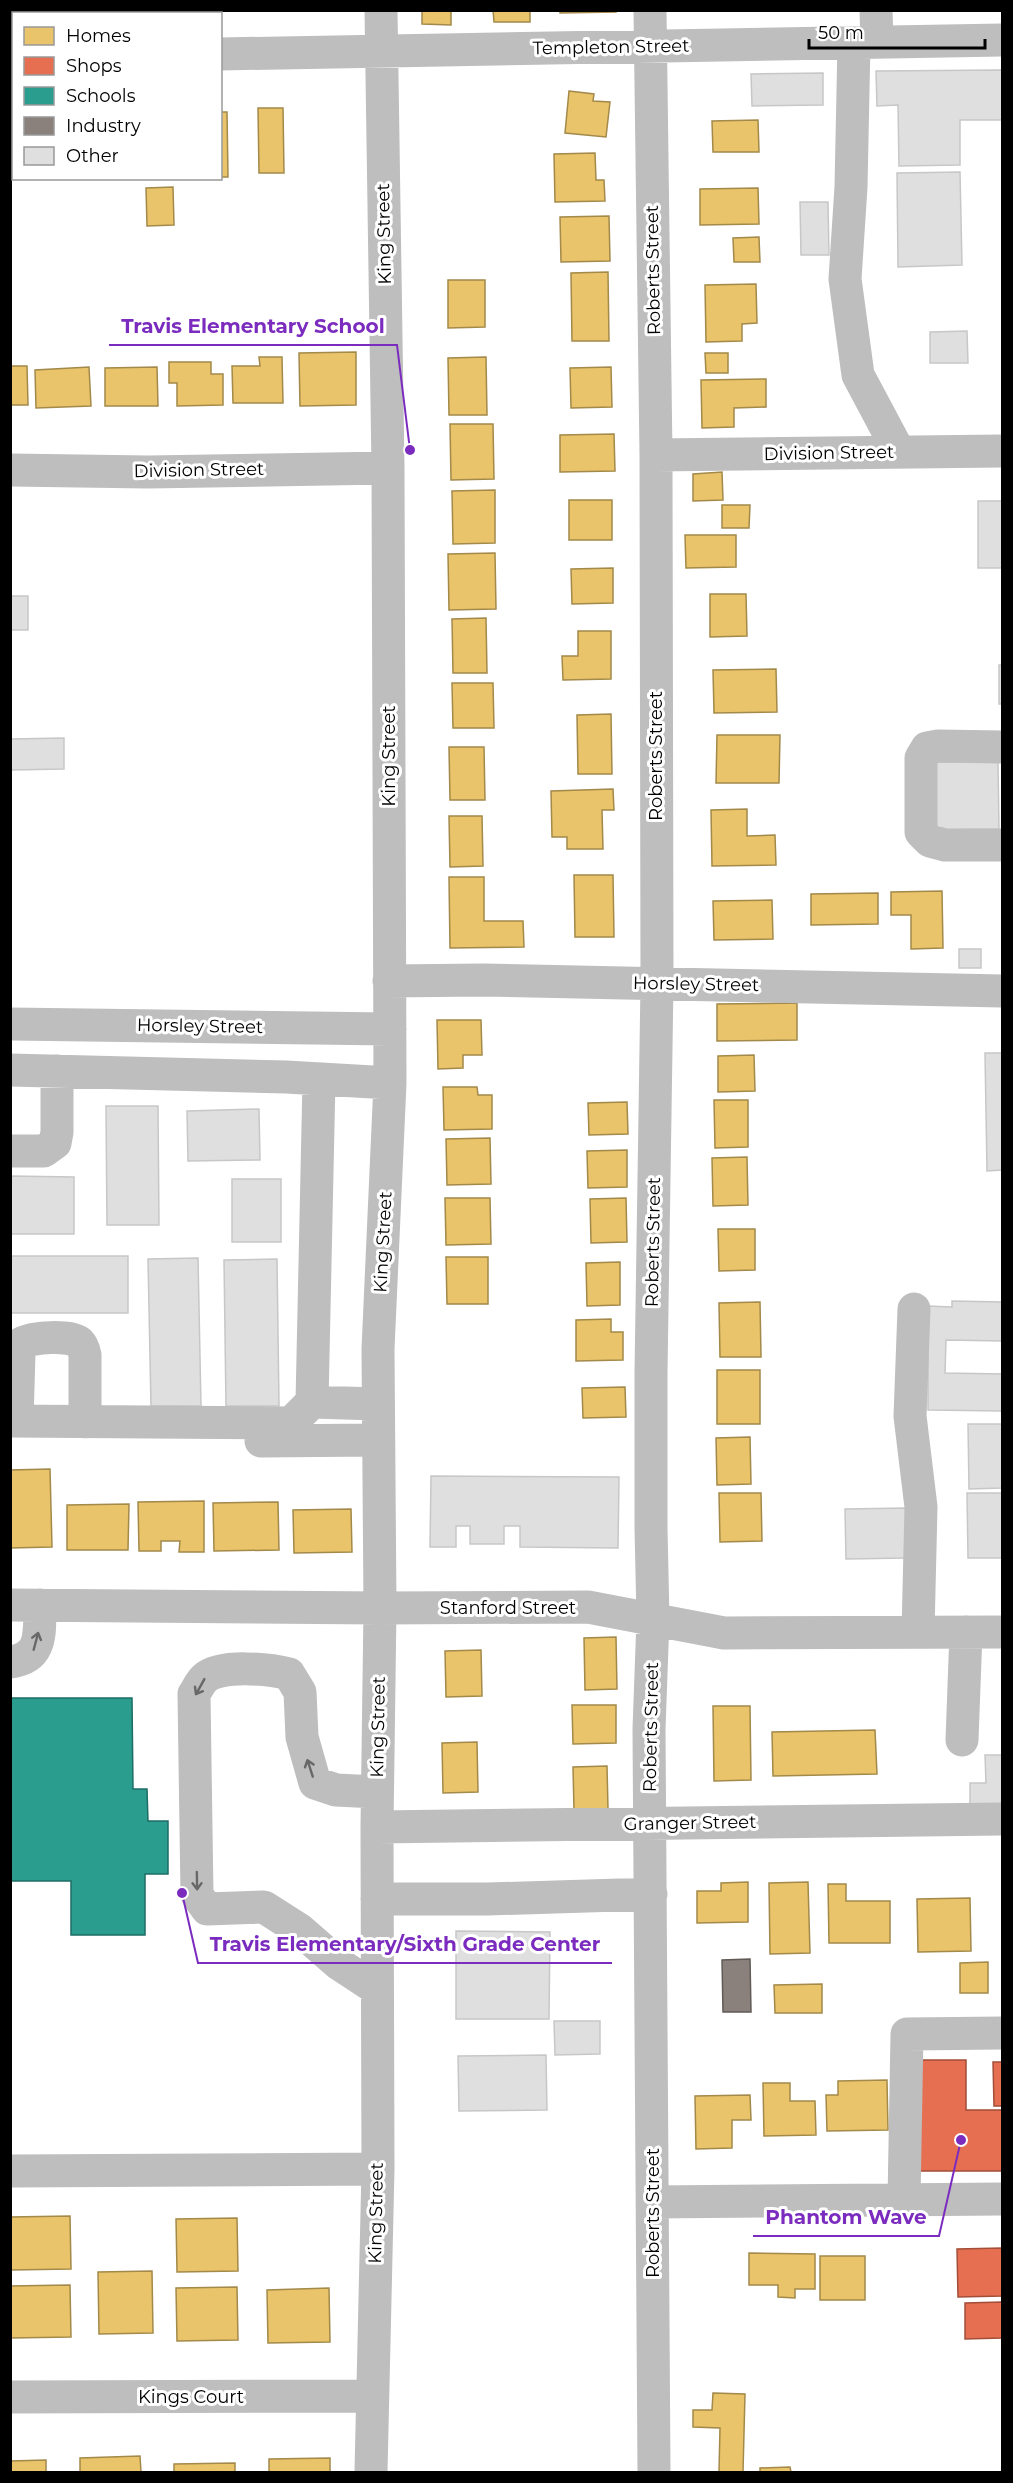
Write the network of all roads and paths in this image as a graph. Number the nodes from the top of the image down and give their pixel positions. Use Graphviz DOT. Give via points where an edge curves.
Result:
graph roads {
  1 [pos="381,10"];
  2 [pos="650,10"];
  3 [pos="869,32"];
  4 [pos="1002,40"];
  5 [pos="650,46"];
  6 [pos="381,52"];
  7 [pos="222,54"];
  8 [pos="1002,451"];
  9 [pos="899,452"];
  10 [pos="656,455"];
  11 [pos="388,468"];
  12 [pos="10,470"];
  13 [pos="1002,747"];
  14 [pos="1002,845"];
  15 [pos="390,981"];
  16 [pos="657,983"];
  17 [pos="1002,991"];
  18 [pos="10,1024"];
  19 [pos="390,1029"];
  20 [pos="10,1070"];
  21 [pos="57,1071"];
  22 [pos="319,1080"];
  23 [pos="390,1083"];
  24 [pos="10,1151"];
  25 [pos="914,1309"];
  26 [pos="312,1402"];
  27 [pos="378,1404"];
  28 [pos="85,1422"];
  29 [pos="13,1429"];
  30 [pos="377,1440"];
  31 [pos="25,1605"];
  32 [pos="380,1608"];
  33 [pos="653,1619"];
  34 [pos="918,1632"];
  35 [pos="966,1632"];
  36 [pos="1002,1632"];
  37 [pos="10,1662"];
  38 [pos="962,1740"];
  39 [pos="377,1792"];
  40 [pos="1002,1819"];
  41 [pos="650,1824"];
  42 [pos="377,1827"];
  43 [pos="651,1894"];
  44 [pos="377,1899"];
  45 [pos="377,1989"];
  46 [pos="1002,2033"];
  47 [pos="378,2169"];
  48 [pos="10,2171"];
  49 [pos="1002,2199"];
  50 [pos="904,2200"];
  51 [pos="652,2202"];
  52 [pos="371,2396"];
  53 [pos="10,2397"];
  54 [pos="371,2472"];
  55 [pos="654,2472"];
  1 -- 6 [label="street, King Street"];
  2 -- 5 [label="street, Roberts Street"];
  3 -- 4 [label="street, Templeton Street"];
  3 -- 5 [label="street, Templeton Street"];
  3 -- 9 [label="street" via="845,279 858,375"];
  5 -- 6 [label="street, Templeton Street"];
  5 -- 10 [label="street, Roberts Street"];
  6 -- 7 [label="street, Templeton Street"];
  6 -- 11 [label="street, King Street"];
  8 -- 9 [label="street, Division Street"];
  9 -- 10 [label="street, Division Street"];
  10 -- 16 [label="street, Roberts Street"];
  11 -- 12 [label="street, Division Street"];
  11 -- 15 [label="street, King Street"];
  13 -- 14 [label="street" via="927,748 921,758 921,832 930,841 945,845"];
  15 -- 16 [label="street, Horsley Street"];
  15 -- 19 [label="street, King Street"];
  16 -- 17 [label="street, Horsley Street"];
  16 -- 33 [label="street, Roberts Street" via="651,1373"];
  18 -- 19 [label="street, Horsley Street"];
  19 -- 23 [label="street, King Street"];
  20 -- 21 [label="street"];
  21 -- 22 [label="street"];
  21 -- 24 [label="street" via="55,1143 44,1151"];
  22 -- 23 [label="street"];
  22 -- 26 [label="street"];
  23 -- 27 [label="street, King Street"];
  25 -- 34 [label="street" via="910,1416 921,1507"];
  26 -- 27 [label="street"];
  26 -- 28 [label="street" via="291,1423"];
  27 -- 30 [label="street, King Street"];
  28 -- 29 [label="street"];
  28 -- 29 [label="street" via="83,1347 67,1338 29,1339 22,1343 19,1353"];
  29 -- 30 [label="street"];
  30 -- 32 [label="street, King Street"];
  31 -- 32 [label="street, Stanford Street"];
  37 -- 31 [label="street, one-way" via="28,1657 36,1648"];
  32 -- 33 [label="street, Stanford Street" via="588,1607"];
  32 -- 39 [label="street, King Street"];
  33 -- 34 [label="street, Stanford Street" via="724,1632"];
  33 -- 41 [label="street, Roberts Street"];
  34 -- 35 [label="street, Stanford Street"];
  35 -- 36 [label="street, Stanford Street"];
  35 -- 38 [label="street"];
  39 -- 42 [label="street, King Street"];
  39 -- 45 [label="street, one-way" via="336,1790 315,1783 302,1737 300,1692 289,1674 274,1670 225,1670 205,1677 194,1694 197,1895 207,1909 264,1907"];
  40 -- 41 [label="street, Granger Street"];
  41 -- 42 [label="street, Granger Street"];
  41 -- 43 [label="street, Roberts Street"];
  42 -- 44 [label="street, King Street"];
  43 -- 44 [label="street"];
  43 -- 51 [label="street, Roberts Street"];
  44 -- 45 [label="street, King Street"];
  45 -- 47 [label="street, King Street"];
  46 -- 50 [label="street" via="907,2034"];
  47 -- 48 [label="street"];
  47 -- 52 [label="street, King Street"];
  49 -- 50 [label="street"];
  50 -- 51 [label="street"];
  51 -- 55 [label="street, Roberts Street"];
  52 -- 53 [label="street, Kings Court"];
  52 -- 54 [label="street, King Street"];
}
